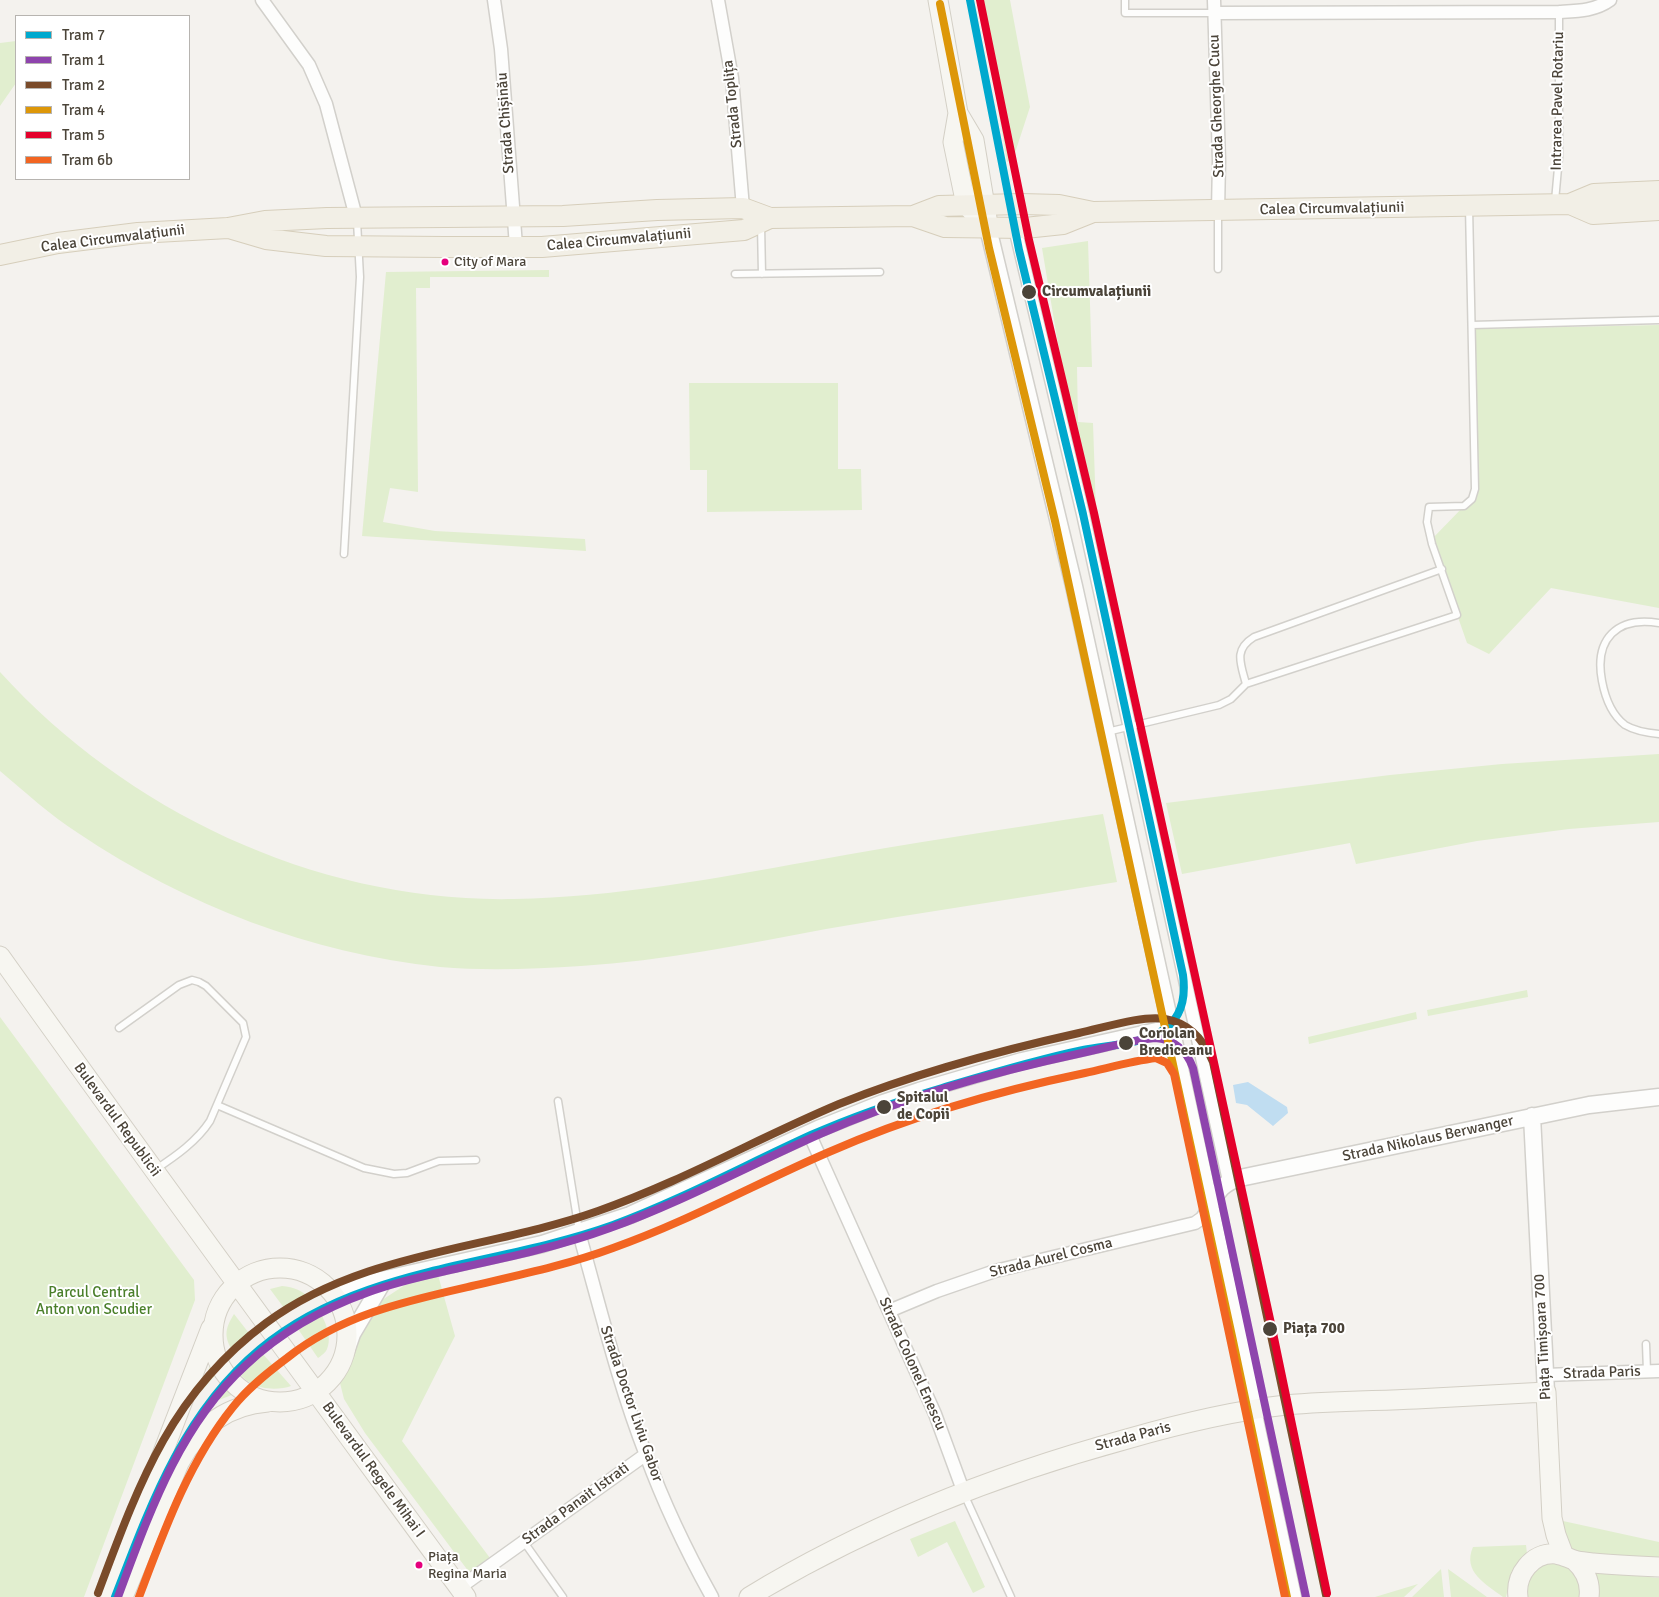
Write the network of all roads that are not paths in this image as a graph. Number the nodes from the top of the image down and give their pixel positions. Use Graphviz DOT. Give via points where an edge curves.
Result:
graph roads {
  1 [pos="494,0"];
  2 [pos="718,0"];
  3 [pos="938,0"];
  4 [pos="1125,0"];
  5 [pos="1610,0"];
  6 [pos="264,1"];
  7 [pos="1214,6"];
  8 [pos="1559,12"];
  9 [pos="1659,191"];
  10 [pos="1563,204"];
  11 [pos="976,205"];
  12 [pos="1469,206"];
  13 [pos="743,208"];
  14 [pos="1659,210"];
  15 [pos="1218,211"];
  16 [pos="1093,212"];
  17 [pos="913,216"];
  18 [pos="356,217"];
  19 [pos="514,217"];
  20 [pos="765,220"];
  21 [pos="228,228"];
  22 [pos="988,228"];
  23 [pos="1015,228"];
  24 [pos="359,246"];
  25 [pos="516,246"];
  26 [pos="0,255"];
  27 [pos="1218,269"];
  28 [pos="880,272"];
  29 [pos="735,274"];
  30 [pos="762,274"];
  31 [pos="1659,320"];
  32 [pos="1472,325"];
  33 [pos="344,554"];
  34 [pos="1442,569"];
  35 [pos="1659,623"];
  36 [pos="1246,684"];
  37 [pos="1130,728"];
  38 [pos="1106,733"];
  39 [pos="1659,734"];
  40 [pos="0,956"];
  41 [pos="1194,1022"];
  42 [pos="119,1028"];
  43 [pos="1170,1028"];
  44 [pos="1659,1097"];
  45 [pos="558,1101"];
  46 [pos="217,1105"];
  47 [pos="1532,1116"];
  48 [pos="809,1133"];
  49 [pos="476,1160"];
  50 [pos="153,1170"];
  51 [pos="1228,1181"];
  52 [pos="1210,1206"];
  53 [pos="579,1233"];
  54 [pos="384,1280"];
  55 [pos="237,1283"];
  56 [pos="334,1295"];
  57 [pos="218,1308"];
  58 [pos="889,1311"];
  59 [pos="1646,1344"];
  60 [pos="345,1354"];
  61 [pos="1653,1371"];
  62 [pos="1545,1384"];
  63 [pos="316,1392"];
  64 [pos="272,1402"];
  65 [pos="1255,1410"];
  66 [pos="645,1455"];
  67 [pos="964,1493"];
  68 [pos="524,1542"];
  69 [pos="1569,1558"];
  70 [pos="1659,1567"];
  71 [pos="462,1592"];
  72 [pos="107,1597"];
  73 [pos="123,1597"];
  74 [pos="563,1597"];
  75 [pos="712,1597"];
  76 [pos="749,1597"];
  77 [pos="1010,1597"];
  78 [pos="1295,1597"];
  79 [pos="1518,1597"];
  80 [pos="1589,1597"];
  1 -- 19 [label="street, Strada Chișinău"];
  2 -- 13 [label="street, Strada Toplița" via="732,78"];
  3 -- 11 [label="main road" via="958,113 953,142"];
  4 -- 7 [label="lane" via="1125,13"];
  5 -- 8 [label="street" via="1592,9"];
  6 -- 18 [label="street" via="309,65 326,104"];
  7 -- 8 [label="street, Intrarea Pavel Rotariu"];
  7 -- 15 [label="street, Strada Gheorghe Cucu"];
  8 -- 10 [label="lane, Intrarea Pavel Rotariu" via="1559,157"];
  9 -- 10 [label="main road, Calea Circumvalațiunii" via="1594,194"];
  10 -- 12 [label="main road, Calea Circumvalațiunii"];
  10 -- 14 [label="main road, Calea Circumvalațiunii" via="1593,214"];
  11 -- 16 [label="main road, Calea Circumvalațiunii" via="1059,205"];
  11 -- 17 [label="main road, Calea Circumvalațiunii" via="939,206"];
  11 -- 22 [label="main road"];
  12 -- 15 [label="main road, Calea Circumvalațiunii"];
  12 -- 32 [label="lane"];
  13 -- 19 [label="main road, Calea Circumvalațiunii"];
  13 -- 20 [label="main road, Calea Circumvalațiunii"];
  15 -- 16 [label="main road, Calea Circumvalațiunii"];
  15 -- 27 [label="lane"];
  16 -- 23 [label="main road, Calea Circumvalațiunii" via="1063,224"];
  17 -- 20 [label="main road, Calea Circumvalațiunii"];
  17 -- 22 [label="main road, Calea Circumvalațiunii" via="945,227"];
  18 -- 19 [label="main road, Calea Circumvalațiunii"];
  18 -- 21 [label="main road, Calea Circumvalațiunii" via="265,221"];
  18 -- 24 [label="lane"];
  19 -- 25 [label="street, Strada Chișinău"];
  20 -- 25 [label="main road, Calea Circumvalațiunii" via="744,230"];
  20 -- 30 [label="lane"];
  21 -- 24 [label="main road, Calea Circumvalațiunii" via="266,239"];
  21 -- 26 [label="main road, Calea Circumvalațiunii" via="129,234 58,243"];
  22 -- 23 [label="main road, Calea Circumvalațiunii"];
  22 -- 38 [label="street"];
  23 -- 37 [label="street"];
  24 -- 25 [label="main road, Calea Circumvalațiunii"];
  24 -- 33 [label="lane" via="360,277"];
  28 -- 30 [label="lane"];
  29 -- 30 [label="lane"];
  31 -- 32 [label="lane"];
  32 -- 34 [label="lane" via="1475,489 1472,499 1464,506 1429,507 1427,522"];
  34 -- 36 [label="lane" via="1245,642 1240,650 1240,663"];
  34 -- 36 [label="lane" via="1457,615"];
  35 -- 39 [label="lane" via="1631,622 1621,627 1604,644 1600,657 1604,691 1617,718 1640,731"];
  36 -- 37 [label="lane" via="1219,706"];
  37 -- 38 [label="lane"];
  37 -- 41 [label="street"];
  38 -- 43 [label="street"];
  40 -- 50 [label="main road, Bulevardul Republicii"];
  41 -- 43 [label="street"];
  41 -- 51 [label="street"];
  42 -- 46 [label="lane" via="185,982 192,980 206,986 238,1016 246,1029 246,1037"];
  43 -- 48 [label="street" via="962,1078 883,1103"];
  43 -- 52 [label="street"];
  44 -- 47 [label="street, Strada Nikolaus Berwanger" via="1602,1102"];
  45 -- 53 [label="lane"];
  46 -- 49 [label="lane" via="379,1172 407,1173 438,1161"];
  46 -- 50 [label="lane" via="195,1140"];
  47 -- 51 [label="street, Strada Nikolaus Berwanger"];
  47 -- 62 [label="street, Piața Timișoara 700"];
  48 -- 53 [label="street" via="630,1215"];
  48 -- 58 [label="street, Strada Colonel Enescu"];
  50 -- 55 [label="main road, Bulevardul Republicii"];
  51 -- 52 [label="street"];
  52 -- 58 [label="street, Strada Aurel Cosma" via="1195,1223 995,1271"];
  52 -- 65 [label="street"];
  53 -- 54 [label="street"];
  53 -- 66 [label="street, Strada Doctor Liviu Gabor"];
  54 -- 56 [label="street" via="368,1282"];
  54 -- 60 [label="street" via="352,1334"];
  55 -- 56 [label="main road" via="263,1269 286,1267 320,1280"];
  55 -- 57 [label="main road"];
  55 -- 63 [label="main road"];
  56 -- 60 [label="main road" via="346,1319 348,1337"];
  57 -- 64 [label="main road" via="213,1332 220,1365 228,1378 243,1391"];
  57 -- 72 [label="main road"];
  58 -- 67 [label="street, Strada Colonel Enescu" via="935,1414"];
  59 -- 61 [label="lane"];
  60 -- 63 [label="main road" via="334,1376"];
  61 -- 62 [label="street, Strada Paris"];
  62 -- 65 [label="main road, Strada Paris"];
  62 -- 69 [label="main road, Piața Timișoara 700" via="1552,1518 1556,1536"];
  63 -- 64 [label="main road" via="296,1400"];
  63 -- 71 [label="main road, Bulevardul Regele Mihai I"];
  64 -- 73 [label="main road" via="246,1405 230,1411 206,1426 189,1446"];
  65 -- 67 [label="main road, Strada Paris" via="1198,1420 1107,1444 1023,1470"];
  65 -- 78 [label="street"];
  66 -- 68 [label="street, Strada Panait Istrati"];
  66 -- 75 [label="street, Strada Doctor Liviu Gabor"];
  67 -- 76 [label="main road, Strada Paris" via="850,1541"];
  67 -- 77 [label="lane, Strada Colonel Enescu"];
  68 -- 71 [label="street, Strada Panait Istrati"];
  68 -- 74 [label="lane"];
  69 -- 70 [label="main road" via="1613,1565"];
  69 -- 79 [label="main road" via="1545,1555 1528,1565 1519,1582"];
  69 -- 80 [label="main road, Piața Timișoara 700" via="1580,1565 1588,1580"];
}
